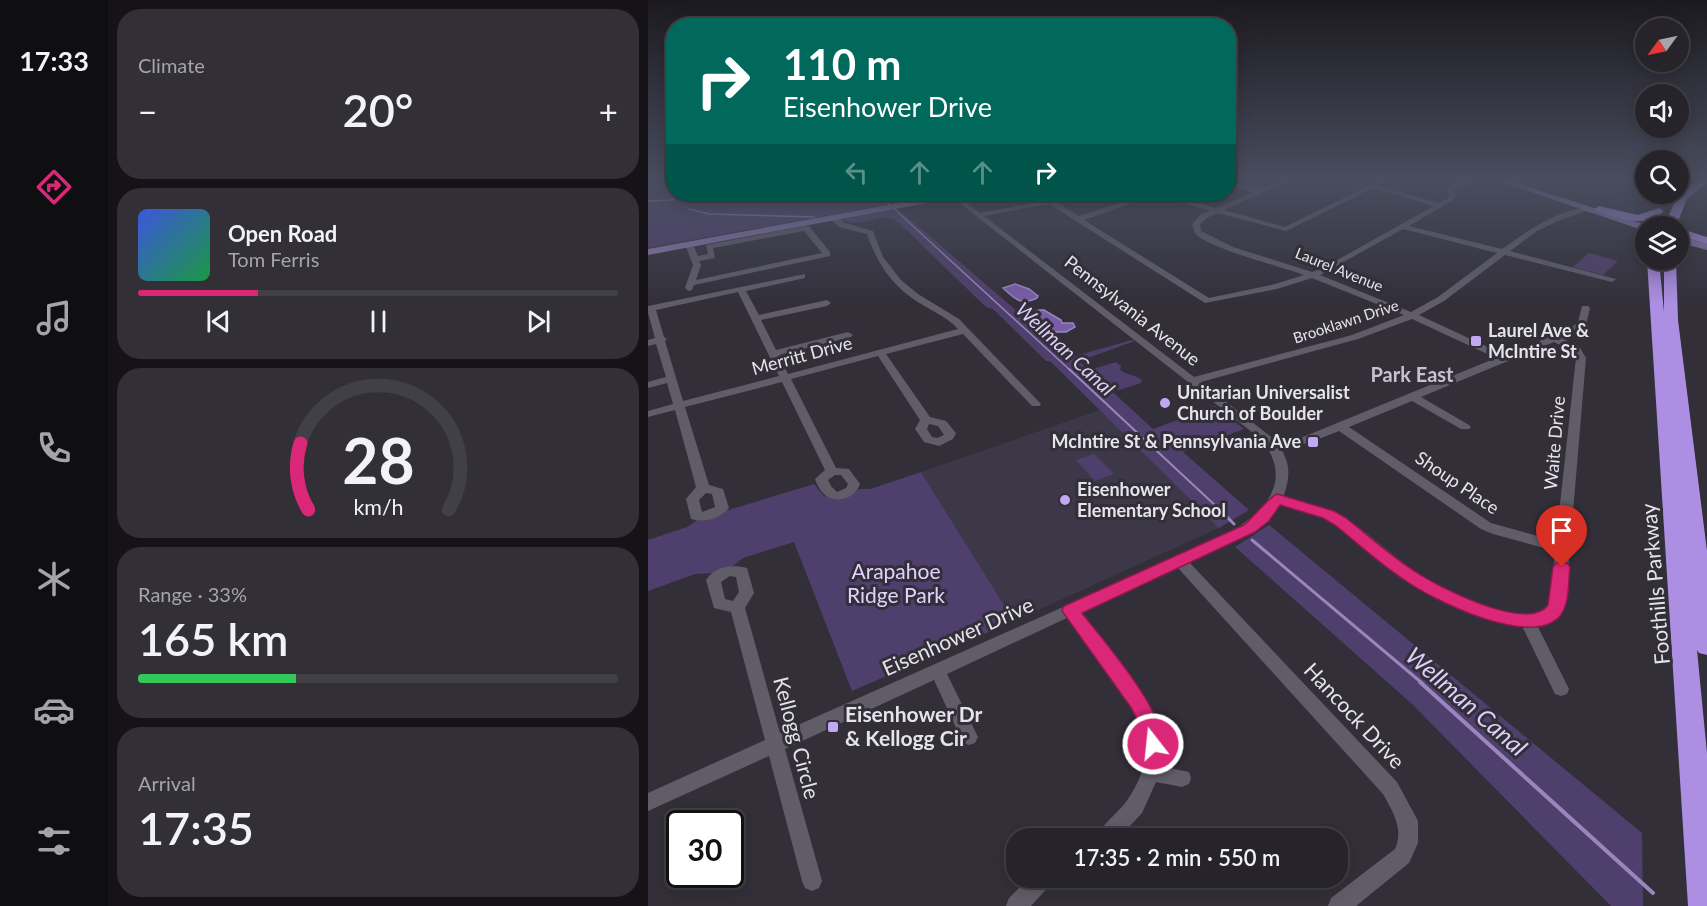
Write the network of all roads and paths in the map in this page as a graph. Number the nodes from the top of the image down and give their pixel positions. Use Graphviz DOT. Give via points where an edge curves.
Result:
graph roads {
  1 [pos="815,220"];
  2 [pos="837,220"];
  3 [pos="988,220"];
  4 [pos="1080,220"];
  5 [pos="1199,220"];
  6 [pos="1256,220"];
  7 [pos="1302,220"];
  8 [pos="1415,220"];
  9 [pos="1558,220"];
  10 [pos="1621,220"];
  11 [pos="1635,226"];
  12 [pos="1404,227"];
  13 [pos="1689,237"];
  14 [pos="1689,239"];
  15 [pos="1707,242"];
  16 [pos="692,243"];
  17 [pos="1689,247"];
  18 [pos="1707,248"];
  19 [pos="648,252"];
  20 [pos="1503,252"];
  21 [pos="698,258"];
  22 [pos="1654,270"];
  23 [pos="1670,270"];
  24 [pos="802,276"];
  25 [pos="1313,276"];
  26 [pos="1612,279"];
  27 [pos="693,283"];
  28 [pos="741,289"];
  29 [pos="697,298"];
  30 [pos="827,303"];
  31 [pos="1585,308"];
  32 [pos="650,309"];
  33 [pos="1411,316"];
  34 [pos="755,319"];
  35 [pos="965,330"];
  36 [pos="848,334"];
  37 [pos="1555,338"];
  38 [pos="662,339"];
  39 [pos="648,342"];
  40 [pos="879,352"];
  41 [pos="772,354"];
  42 [pos="1505,359"];
  43 [pos="785,378"];
  44 [pos="672,379"];
  45 [pos="1192,381"];
  46 [pos="648,385"];
  47 [pos="1412,396"];
  48 [pos="1036,404"];
  49 [pos="679,406"];
  50 [pos="648,414"];
  51 [pos="926,420"];
  52 [pos="1340,426"];
  53 [pos="1465,427"];
  54 [pos="1276,447"];
  55 [pos="832,471"];
  56 [pos="703,488"];
  57 [pos="1277,499"];
  58 [pos="1564,548"];
  59 [pos="1180,561"];
  60 [pos="737,607"];
  61 [pos="1070,611"];
  62 [pos="1528,622"];
  63 [pos="1707,646"];
  64 [pos="938,671"];
  65 [pos="1561,689"];
  66 [pos="969,737"];
  67 [pos="774,745"];
  68 [pos="1150,773"];
  69 [pos="1182,778"];
  70 [pos="648,802"];
  71 [pos="1117,828"];
  72 [pos="812,881"];
  73 [pos="1034,888"];
  74 [pos="1017,906"];
  75 [pos="1339,906"];
  76 [pos="1704,906"];
  1 -- 16 [label="main road"];
  2 -- 35 [label="street" via="870,232 879,257 898,282"];
  3 -- 45 [label="street, Pennsylvania Avenue"];
  4 -- 25 [label="street" via="1208,301"];
  5 -- 25 [label="street, Laurel Avenue" via="1196,224 1203,236"];
  6 -- 7 [label="street" via="1286,228"];
  8 -- 12 [label="street"];
  9 -- 20 [label="street, Brooklawn Drive" via="1543,224"];
  10 -- 11 [label="highway"];
  12 -- 20 [label="street"];
  12 -- 25 [label="street"];
  13 -- 15 [label="highway"];
  14 -- 18 [label="main road"];
  16 -- 19 [label="main road"];
  16 -- 21 [label="street"];
  17 -- 18 [label="highway"];
  20 -- 26 [label="street"];
  20 -- 33 [label="street, Brooklawn Drive" via="1441,299"];
  21 -- 27 [label="street"];
  21 -- 27 [label="street" via="712,255 709,247 806,228 827,254"];
  22 -- 76 [label="highway, Foothills Parkway"];
  23 -- 63 [label="highway" via="1671,320"];
  24 -- 28 [label="street"];
  25 -- 33 [label="street, Laurel Avenue"];
  27 -- 29 [label="street"];
  28 -- 29 [label="street"];
  28 -- 34 [label="street"];
  29 -- 32 [label="street"];
  30 -- 34 [label="street"];
  31 -- 37 [label="street" via="1580,327"];
  32 -- 38 [label="street"];
  33 -- 42 [label="street, Laurel Avenue"];
  33 -- 45 [label="street, Brooklawn Drive" via="1355,337"];
  34 -- 41 [label="street"];
  35 -- 40 [label="street, Merritt Drive"];
  35 -- 48 [label="street"];
  36 -- 41 [label="street"];
  37 -- 42 [label="street"];
  37 -- 58 [label="street, Waite Drive" via="1577,350 1581,358"];
  38 -- 39 [label="street"];
  38 -- 44 [label="street"];
  40 -- 43 [label="street, Merritt Drive"];
  40 -- 51 [label="street"];
  41 -- 43 [label="street"];
  42 -- 47 [label="street"];
  43 -- 49 [label="street, Merritt Drive"];
  43 -- 55 [label="street"];
  44 -- 46 [label="street"];
  44 -- 49 [label="street"];
  45 -- 54 [label="street, Pennsylvania Avenue"];
  47 -- 52 [label="street"];
  47 -- 53 [label="street"];
  49 -- 50 [label="street, Merritt Drive"];
  49 -- 56 [label="street"];
  52 -- 54 [label="street" via="1307,440"];
  52 -- 58 [label="street, Shoup Place" via="1486,526"];
  54 -- 57 [label="street" via="1283,471"];
  57 -- 59 [label="street, Eisenhower Drive" via="1250,529"];
  57 -- 62 [label="street" via="1340,521 1409,575 1444,596 1501,618"];
  58 -- 62 [label="street, Waite Drive" via="1557,607 1543,619"];
  59 -- 61 [label="street, Eisenhower Drive"];
  59 -- 75 [label="street, Hancock Drive" via="1390,788 1403,809 1408,821 1408,843 1402,856"];
  60 -- 67 [label="street, Kellogg Circle"];
  61 -- 64 [label="street, Eisenhower Drive"];
  61 -- 68 [label="street" via="1140,704 1153,744"];
  62 -- 65 [label="street"];
  64 -- 66 [label="street"];
  64 -- 67 [label="street, Eisenhower Drive"];
  67 -- 70 [label="street, Eisenhower Drive"];
  67 -- 72 [label="street, Kellogg Circle"];
  68 -- 69 [label="street"];
  68 -- 71 [label="street" via="1141,797"];
  73 -- 74 [label="street"];
}
